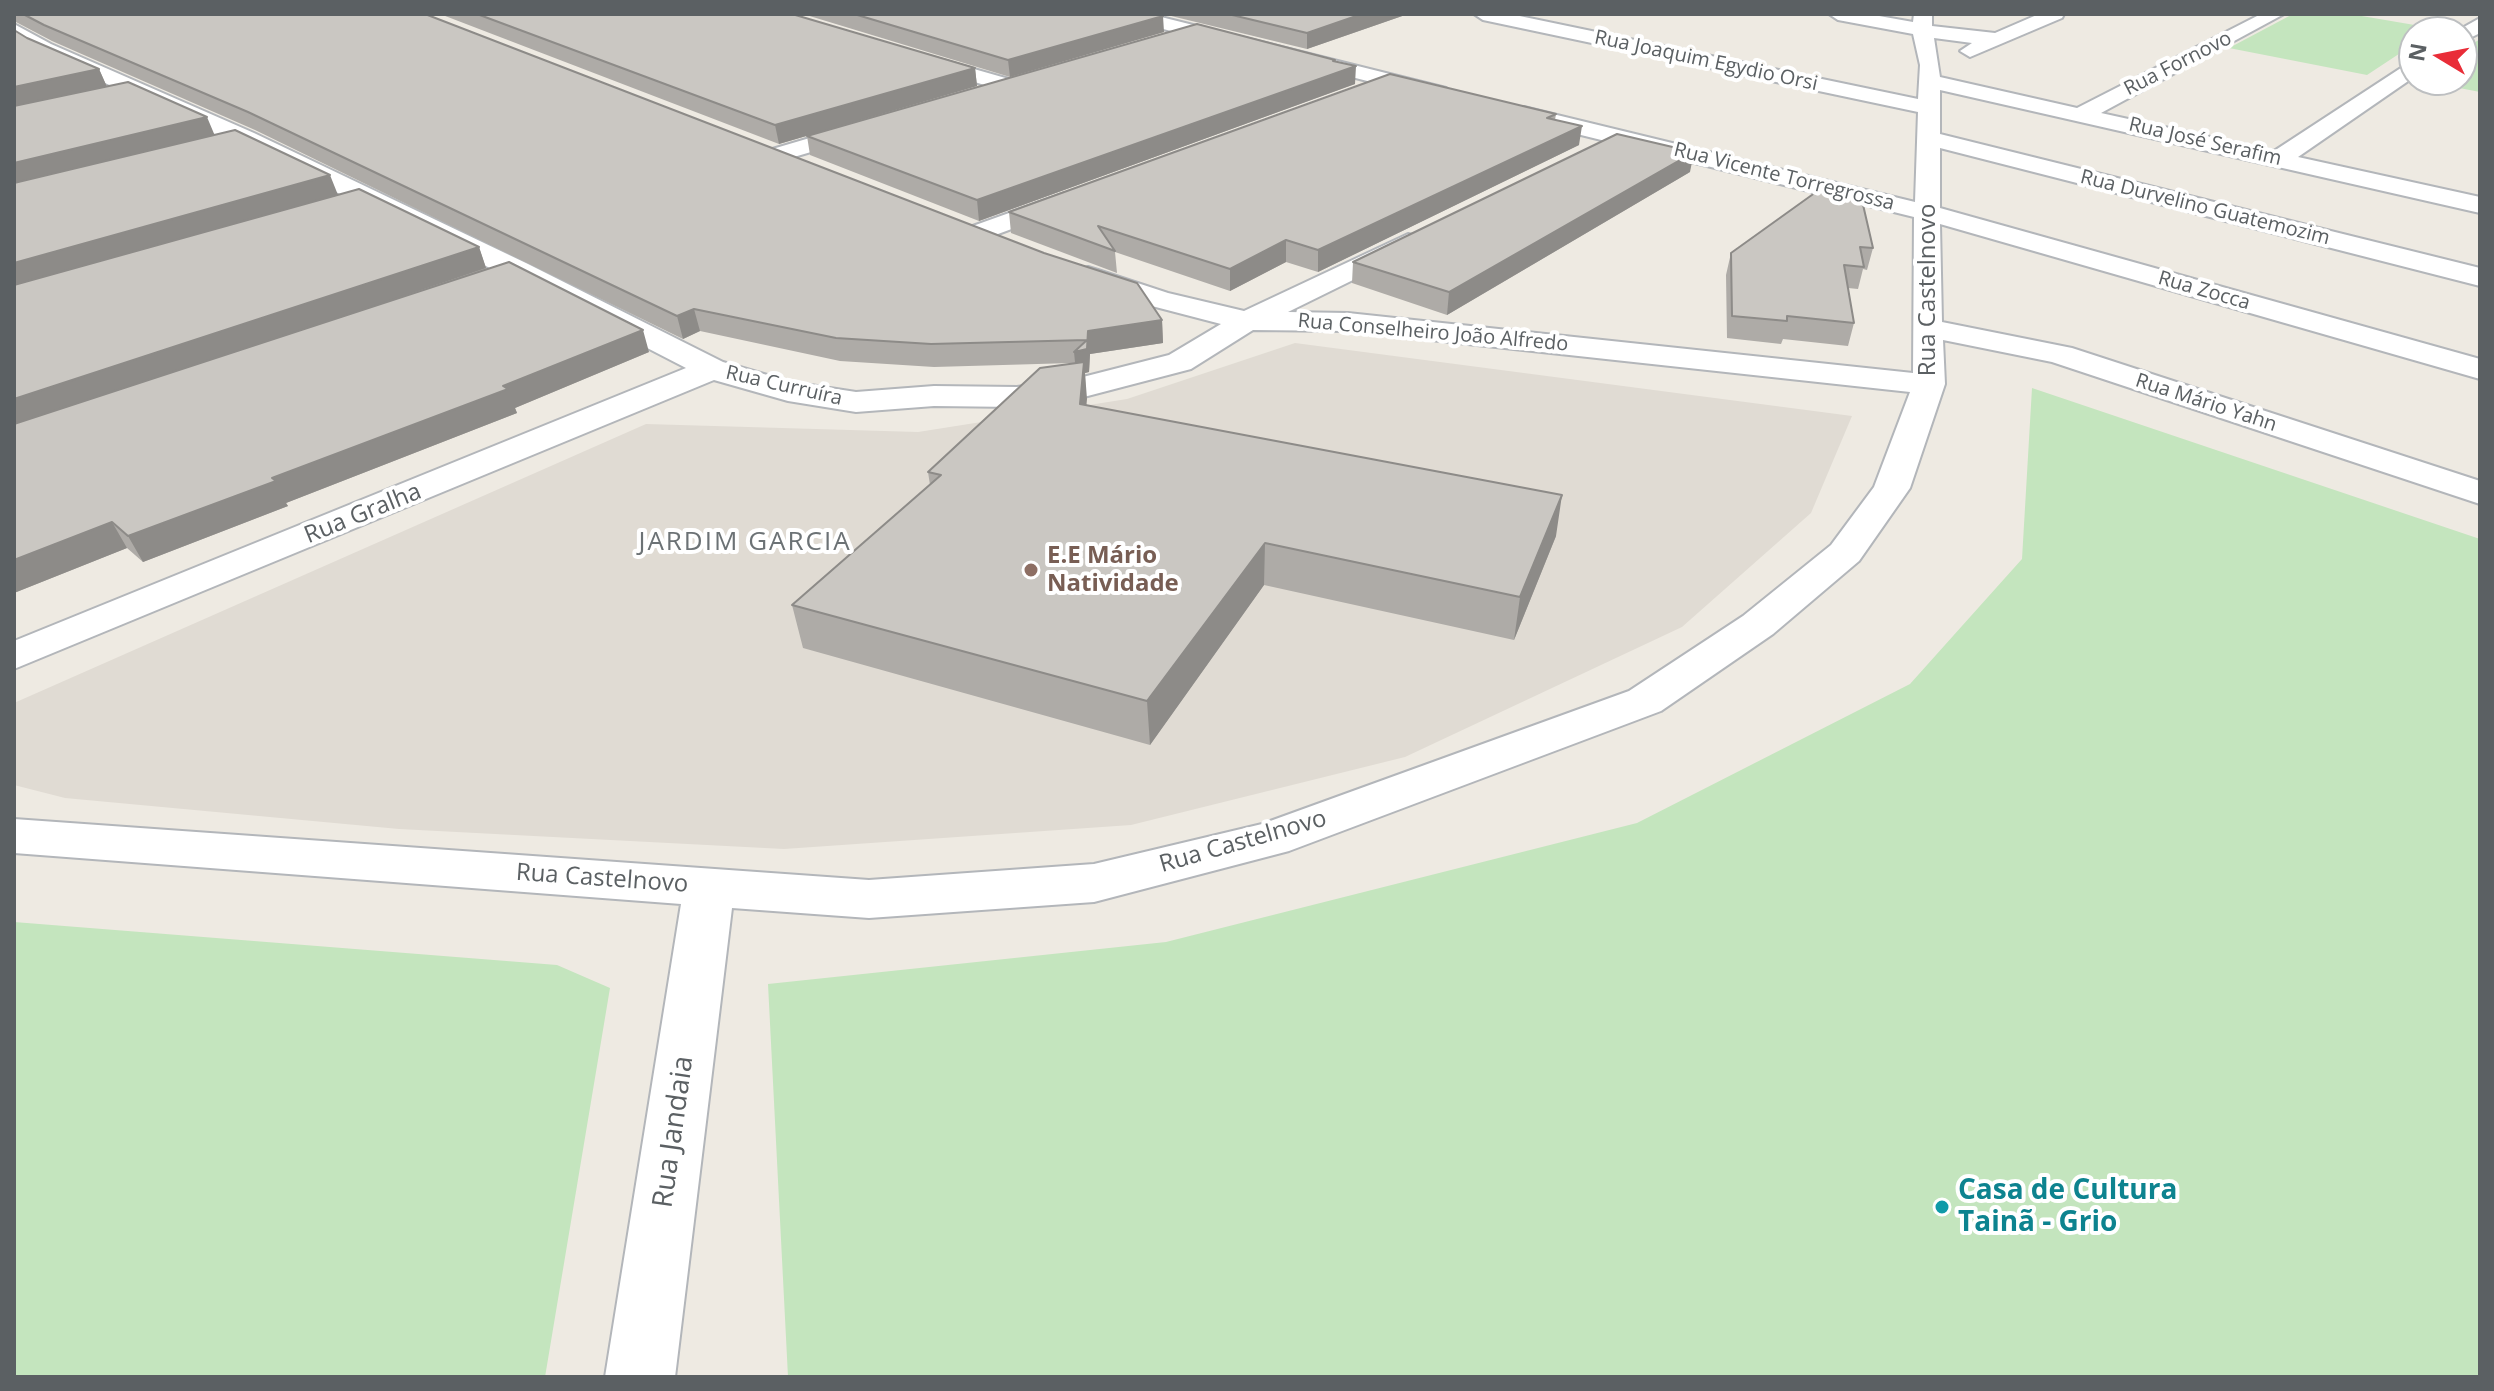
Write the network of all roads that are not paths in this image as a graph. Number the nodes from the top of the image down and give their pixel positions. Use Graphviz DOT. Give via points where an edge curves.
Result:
graph roads {
  1 [pos="1127,14"];
  2 [pos="1483,14"];
  3 [pos="1838,14"];
  4 [pos="2055,14"];
  5 [pos="2275,14"];
  6 [pos="1923,22"];
  7 [pos="14,30"];
  8 [pos="1197,32"];
  9 [pos="1996,39"];
  10 [pos="1153,44"];
  11 [pos="44,48"];
  12 [pos="14,54"];
  13 [pos="905,55"];
  14 [pos="2398,79"];
  15 [pos="1390,81"];
  16 [pos="1929,85"];
  17 [pos="140,90"];
  18 [pos="1346,97"];
  19 [pos="98,99"];
  20 [pos="964,99"];
  21 [pos="1463,99"];
  22 [pos="1507,110"];
  23 [pos="2082,114"];
  24 [pos="878,125"];
  25 [pos="1622,137"];
  26 [pos="246,138"];
  27 [pos="1929,138"];
  28 [pos="748,144"];
  29 [pos="215,146"];
  30 [pos="777,155"];
  31 [pos="1580,158"];
  32 [pos="2279,159"];
  33 [pos="821,172"];
  34 [pos="1082,195"];
  35 [pos="368,198"];
  36 [pos="2480,205"];
  37 [pos="338,206"];
  38 [pos="1929,213"];
  39 [pos="950,222"];
  40 [pos="979,233"];
  41 [pos="1427,233"];
  42 [pos="1015,248"];
  43 [pos="1057,266"];
  44 [pos="518,270"];
  45 [pos="2480,277"];
  46 [pos="474,285"];
  47 [pos="1247,321"];
  48 [pos="1928,329"];
  49 [pos="712,369"];
  50 [pos="2480,369"];
  51 [pos="1929,384"];
  52 [pos="2480,493"];
  53 [pos="14,656"];
  54 [pos="14,836"];
  55 [pos="709,887"];
  56 [pos="640,1377"];
  1 -- 8 [label="street"];
  2 -- 16 [label="street, Rua Joaquim Egydio Orsi"];
  3 -- 6 [label="street"];
  4 -- 9 [label="street"];
  5 -- 23 [label="street, Rua Fornovo"];
  6 -- 9 [label="street" via="1955,36"];
  6 -- 16 [label="street, Rua Castelnovo"];
  7 -- 11 [label="street, Rua Curruíra"];
  8 -- 10 [label="street"];
  8 -- 15 [label="street"];
  9 -- 16 [label="street"];
  11 -- 12 [label="street"];
  11 -- 17 [label="street, Rua Curruíra"];
  13 -- 20 [label="street" via="1015,84"];
  14 -- 32 [label="street"];
  15 -- 18 [label="street"];
  15 -- 21 [label="street"];
  16 -- 23 [label="street, Rua José Serafim"];
  16 -- 27 [label="street, Rua Castelnovo"];
  17 -- 19 [label="street"];
  17 -- 26 [label="street, Rua Curruíra"];
  22 -- 25 [label="street, Rua Vicente Torregrossa"];
  23 -- 32 [label="street, Rua José Serafim"];
  24 -- 30 [label="street"];
  25 -- 31 [label="street"];
  25 -- 38 [label="street, Rua Vicente Torregrossa"];
  26 -- 29 [label="street"];
  26 -- 35 [label="street, Rua Curruíra"];
  27 -- 38 [label="street, Rua Castelnovo"];
  27 -- 45 [label="street, Rua Durvelino Guatemozim"];
  28 -- 30 [label="street"];
  30 -- 33 [label="street"];
  32 -- 36 [label="street, Rua José Serafim"];
  34 -- 40 [label="street"];
  35 -- 37 [label="street"];
  35 -- 44 [label="street, Rua Curruíra"];
  38 -- 48 [label="street, Rua Castelnovo"];
  38 -- 50 [label="street, Rua Zocca"];
  39 -- 40 [label="street"];
  40 -- 42 [label="street"];
  41 -- 47 [label="street, Rua Curruíra"];
  43 -- 47 [label="street, Rua Conselheiro João Alfredo"];
  44 -- 46 [label="street"];
  44 -- 49 [label="street, Rua Curruíra"];
  47 -- 49 [label="street, Rua Curruíra" via="1180,362 1080,388 1017,397 856,402 788,391"];
  47 -- 51 [label="street, Rua Conselheiro João Alfredo" via="1348,322"];
  48 -- 51 [label="street, Rua Castelnovo"];
  48 -- 52 [label="street, Rua Mário Yahn" via="2061,355"];
  49 -- 53 [label="street, Rua Gralha"];
  51 -- 55 [label="street, Rua Castelnovo" via="1892,488 1845,553 1758,625 1645,701 1272,839 1094,883 869,899"];
  54 -- 55 [label="street, Rua Castelnovo"];
  55 -- 56 [label="street, Rua Jandaia"];
}
